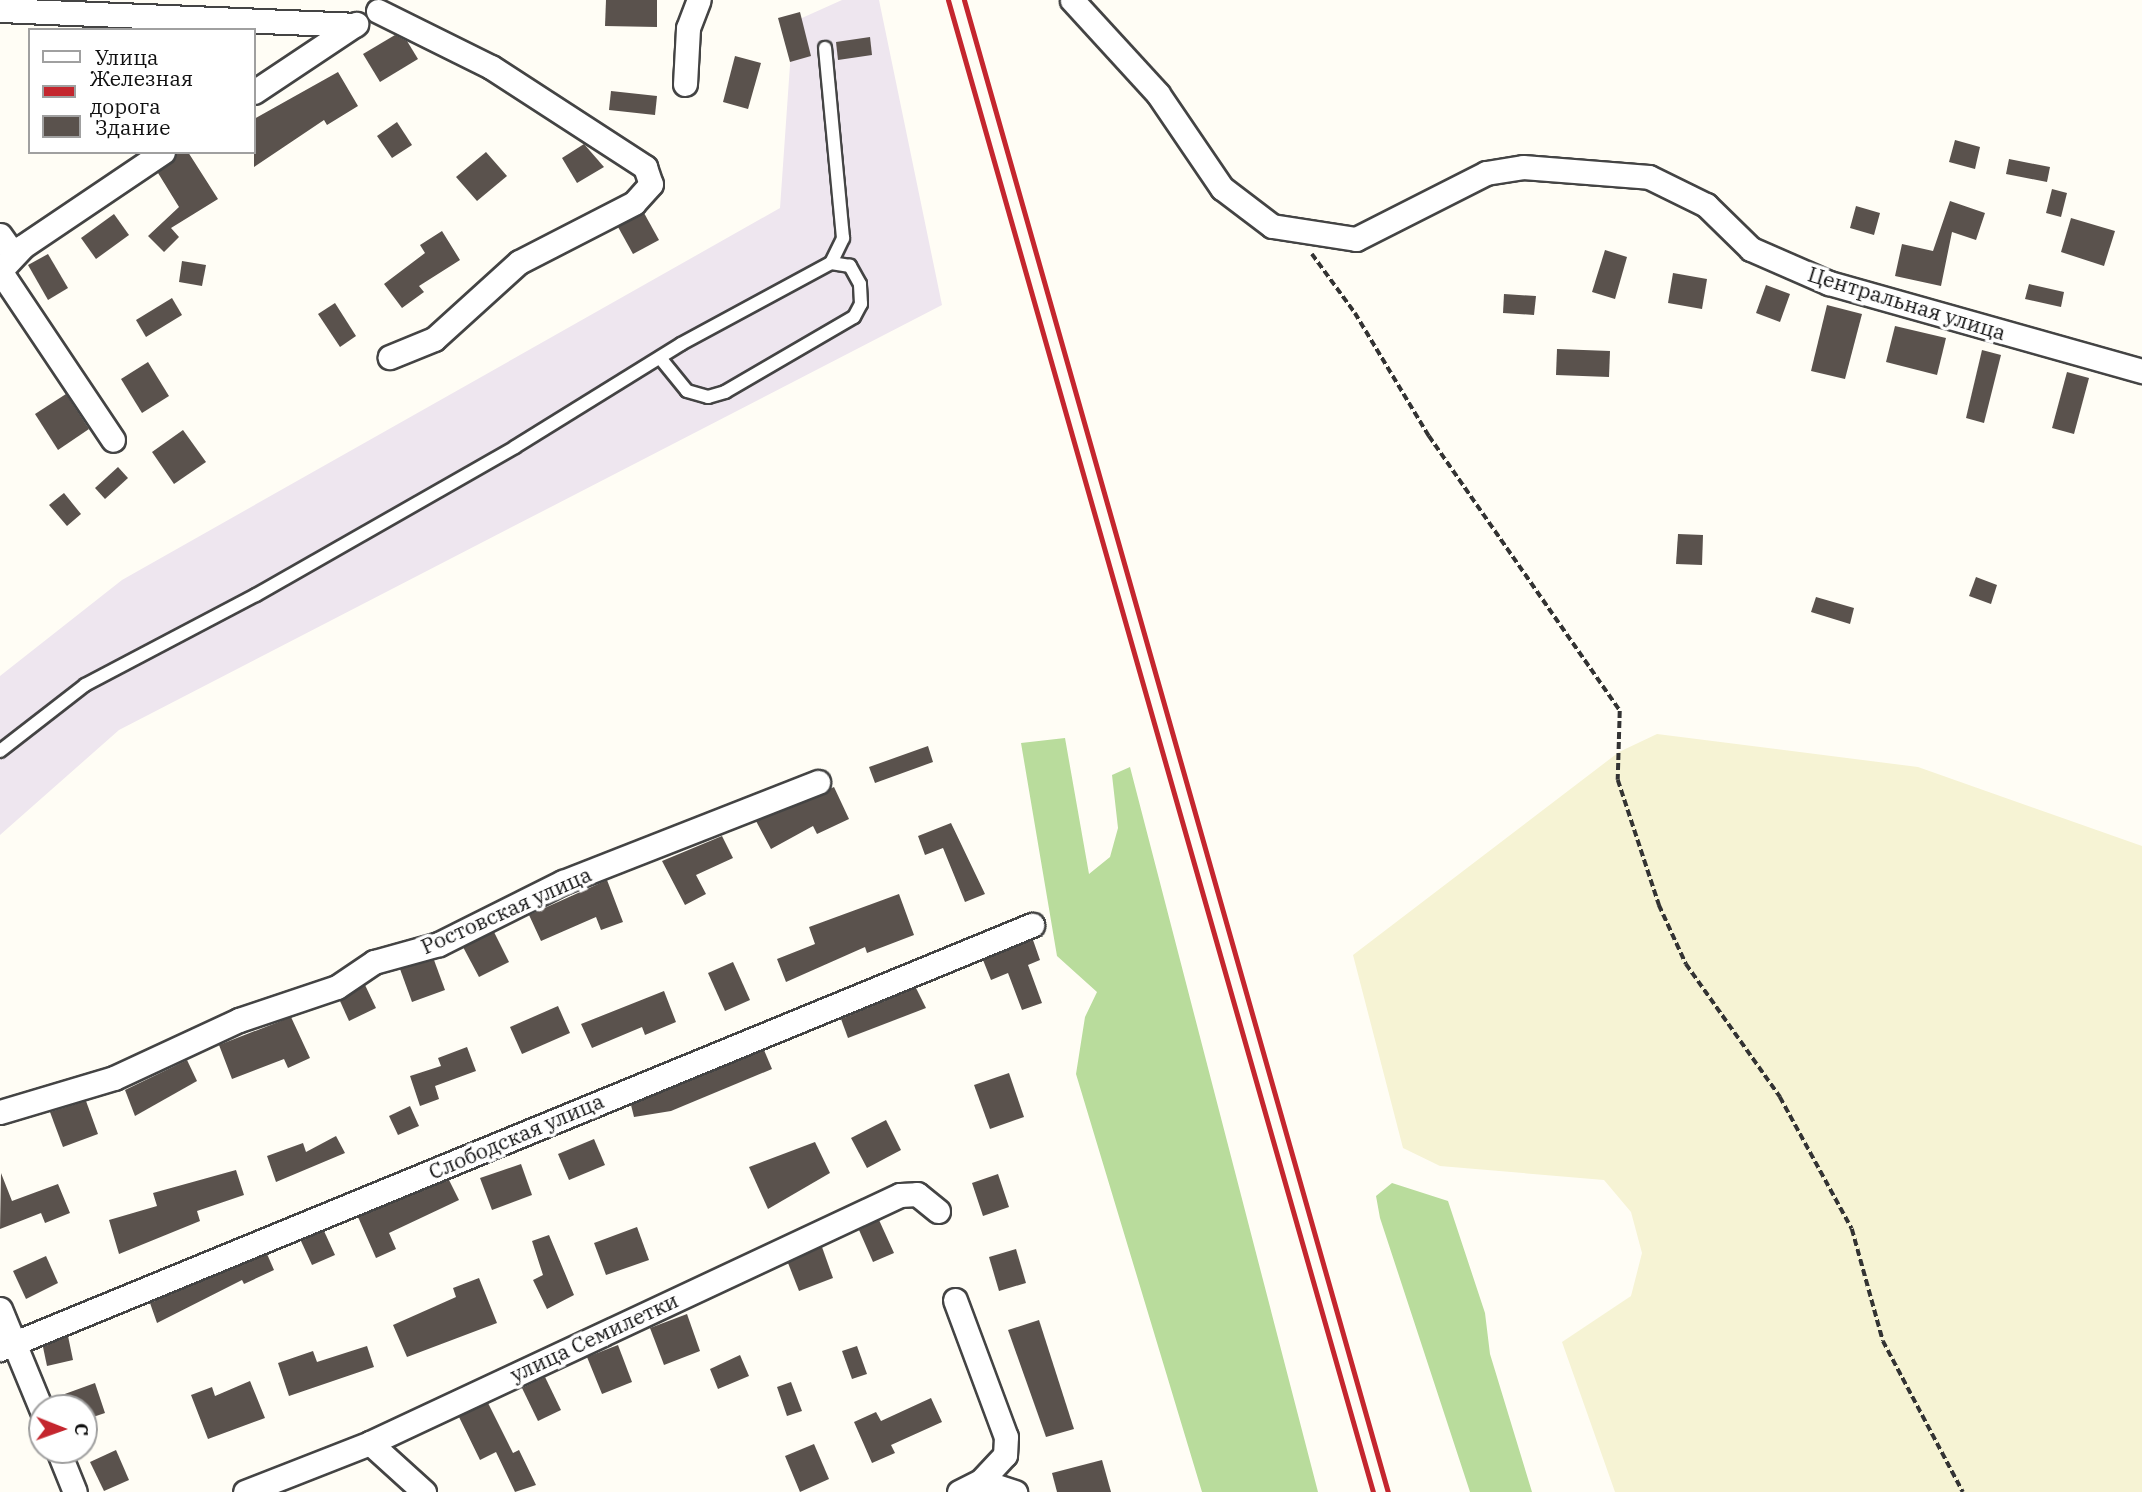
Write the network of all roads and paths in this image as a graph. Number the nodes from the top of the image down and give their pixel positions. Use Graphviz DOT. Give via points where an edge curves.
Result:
graph roads {
  1 [pos="699,0"];
  2 [pos="1072,0"];
  3 [pos="380,5"];
  4 [pos="0,10"];
  5 [pos="355,25"];
  6 [pos="825,48"];
  7 [pos="685,84"];
  8 [pos="256,91"];
  9 [pos="160,154"];
  10 [pos="1294,229"];
  11 [pos="0,234"];
  12 [pos="831,263"];
  13 [pos="5,266"];
  14 [pos="390,357"];
  15 [pos="661,359"];
  16 [pos="2142,371"];
  17 [pos="113,440"];
  18 [pos="0,751"];
  19 [pos="818,782"];
  20 [pos="1032,925"];
  21 [pos="0,1112"];
  22 [pos="938,1211"];
  23 [pos="955,1300"];
  24 [pos="0,1309"];
  25 [pos="7,1346"];
  26 [pos="33,1394"];
  27 [pos="370,1443"];
  28 [pos="64,1464"];
  29 [pos="981,1481"];
  30 [pos="75,1492"];
  31 [pos="245,1492"];
  32 [pos="424,1492"];
  33 [pos="959,1492"];
  34 [pos="1015,1492"];
  35 [pos="1964,1492"];
  1 -- 7 [label="street" via="688,28"];
  2 -- 10 [label="street, Центральная улица" via="1157,94 1222,188 1272,226"];
  3 -- 5 [label="street"];
  3 -- 14 [label="street" via="491,67 645,167 651,184 634,203 519,262 434,339"];
  4 -- 5 [label="street"];
  5 -- 8 [label="street"];
  6 -- 12 [label="lane" via="843,238"];
  9 -- 13 [label="street"];
  10 -- 16 [label="street, Центральная улица" via="1356,239 1486,173 1524,167 1648,177 1706,205 1751,249 1829,283"];
  10 -- 35 [label="path" via="1620,711 1618,779 1659,905 1686,964 1780,1097 1852,1229 1883,1341"];
  11 -- 13 [label="street"];
  12 -- 15 [label="lane"];
  12 -- 15 [label="lane" via="850,266 860,284 861,304 854,317 725,392 708,397 687,391"];
  13 -- 17 [label="street"];
  15 -- 18 [label="lane" via="267,588 85,685"];
  19 -- 21 [label="street, Ростовская улица" via="562,883 439,944 374,962 337,987 239,1020 114,1078"];
  20 -- 25 [label="street, Слободская улица"];
  22 -- 27 [label="street, улица Семилетки" via="917,1194 900,1195"];
  23 -- 29 [label="street" via="1006,1437 1005,1455"];
  24 -- 25 [label="street"];
  25 -- 26 [label="street"];
  27 -- 31 [label="street, улица Семилетки"];
  27 -- 32 [label="street"];
  28 -- 30 [label="street"];
  29 -- 33 [label="street"];
  29 -- 34 [label="street"];
}
